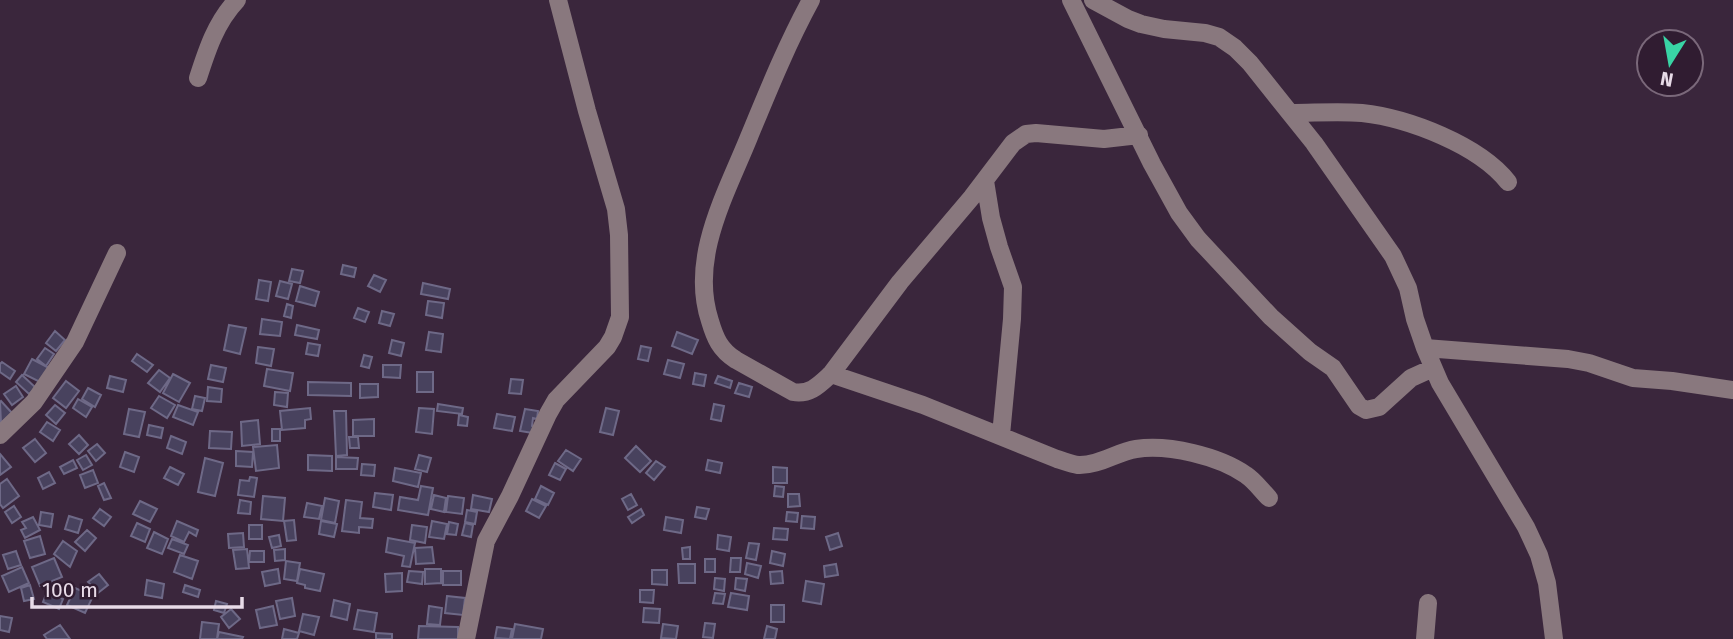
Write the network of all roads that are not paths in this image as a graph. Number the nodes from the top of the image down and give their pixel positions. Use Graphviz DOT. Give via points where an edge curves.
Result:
graph roads {
  1 [pos="237,0"];
  2 [pos="558,0"];
  3 [pos="811,0"];
  4 [pos="1072,0"];
  5 [pos="1093,0"];
  6 [pos="222,9"];
  7 [pos="198,78"];
  8 [pos="1291,113"];
  9 [pos="1139,135"];
  10 [pos="985,181"];
  11 [pos="1508,182"];
  12 [pos="117,253"];
  13 [pos="1425,348"];
  14 [pos="1433,368"];
  15 [pos="831,374"];
  16 [pos="1733,390"];
  17 [pos="0,435"];
  18 [pos="1001,435"];
  19 [pos="1269,498"];
  20 [pos="1427,603"];
  21 [pos="466,639"];
  22 [pos="1425,639"];
  23 [pos="1555,639"];
  1 -- 6 [label="street"];
  2 -- 21 [label="street" via="615,209 620,317 607,347 556,400 486,541"];
  3 -- 15 [label="street" via="716,218 704,287 715,337 728,355 802,394"];
  4 -- 9 [label="street"];
  5 -- 8 [label="street" via="1141,24 1219,37 1250,63"];
  6 -- 7 [label="street"];
  8 -- 11 [label="street" via="1362,113 1412,125 1466,148"];
  8 -- 13 [label="street" via="1393,256 1408,288"];
  9 -- 10 [label="street" via="1104,139 1026,134 1013,143"];
  9 -- 14 [label="street" via="1179,213 1198,239 1284,330 1333,368 1359,406 1366,410 1379,407 1411,378"];
  10 -- 15 [label="street"];
  10 -- 18 [label="street" via="991,218 1013,287"];
  12 -- 17 [label="street" via="75,342 34,402"];
  13 -- 14 [label="street"];
  13 -- 16 [label="street" via="1568,359 1633,378"];
  14 -- 23 [label="street" via="1539,555"];
  15 -- 18 [label="street"];
  18 -- 19 [label="street" via="1077,465 1136,449 1183,451 1235,468"];
  20 -- 22 [label="street"];
}
